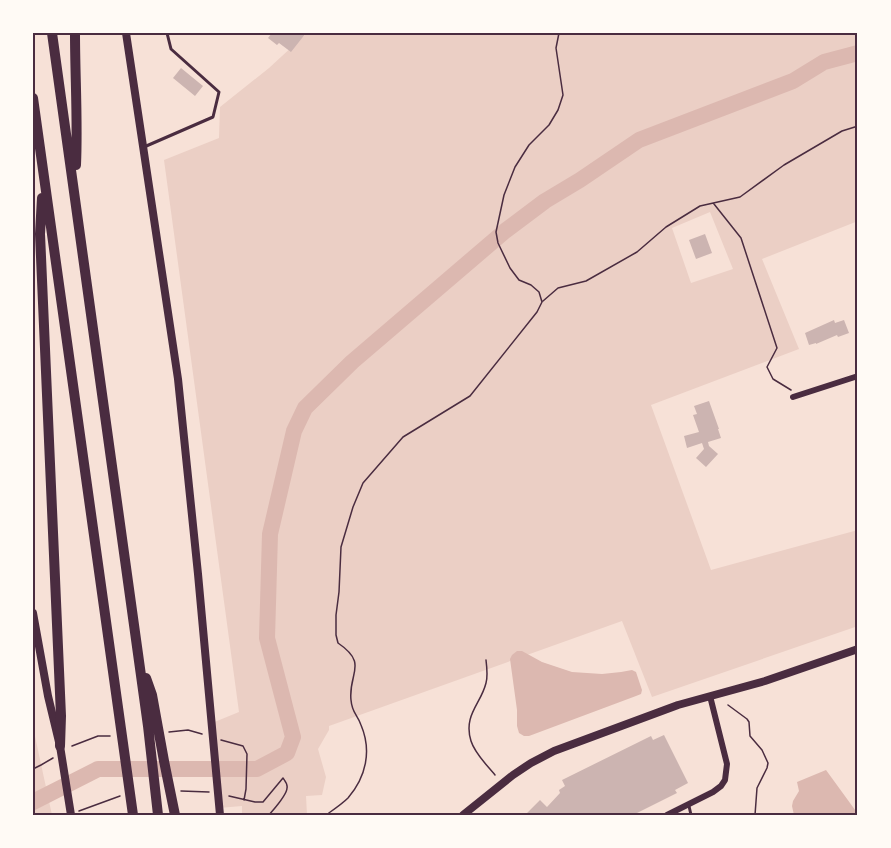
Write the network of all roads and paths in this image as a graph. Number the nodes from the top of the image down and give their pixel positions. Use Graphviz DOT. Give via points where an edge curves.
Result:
graph roads {
  1 [pos="52,33"];
  2 [pos="75,33"];
  3 [pos="126,33"];
  4 [pos="167,33"];
  5 [pos="559,33"];
  6 [pos="33,98"];
  7 [pos="858,126"];
  8 [pos="143,147"];
  9 [pos="44,174"];
  10 [pos="74,186"];
  11 [pos="713,203"];
  12 [pos="542,302"];
  13 [pos="858,376"];
  14 [pos="796,397"];
  15 [pos="33,613"];
  16 [pos="858,649"];
  17 [pos="486,660"];
  18 [pos="710,696"];
  19 [pos="728,705"];
  20 [pos="153,727"];
  21 [pos="60,746"];
  22 [pos="495,775"];
  23 [pos="175,791"];
  24 [pos="209,792"];
  25 [pos="129,795"];
  26 [pos="228,796"];
  27 [pos="688,804"];
  28 [pos="80,811"];
  29 [pos="219,811"];
  30 [pos="70,815"];
  31 [pos="133,815"];
  32 [pos="158,815"];
  33 [pos="175,815"];
  34 [pos="269,815"];
  35 [pos="326,815"];
  36 [pos="463,815"];
  37 [pos="666,815"];
  38 [pos="691,815"];
  39 [pos="755,815"];
  1 -- 10 [label="highway"];
  2 -- 10 [label="highway" via="78,134"];
  3 -- 8 [label="main road"];
  4 -- 8 [label="lane" via="171,49 219,92 213,117"];
  5 -- 12 [label="path" via="556,48 563,96 549,125 515,167 496,232 510,268 519,280 539,292"];
  6 -- 9 [label="highway"];
  7 -- 11 [label="path" via="832,136 740,197"];
  8 -- 29 [label="main road" via="178,379"];
  9 -- 21 [label="highway" via="40,234"];
  9 -- 31 [label="highway"];
  10 -- 20 [label="highway" via="139,659"];
  11 -- 12 [label="path" via="700,206 666,227 637,252 586,281 558,288"];
  11 -- 14 [label="path" via="741,238 777,348 767,367 773,380"];
  12 -- 35 [label="path" via="536,315 470,396 403,437 363,483 341,547 336,635 338,643 355,658 352,709 368,749 364,773 348,798"];
  13 -- 14 [label="street"];
  15 -- 21 [label="main road"];
  16 -- 18 [label="street"];
  17 -- 22 [label="path" via="488,675 471,715 470,740"];
  18 -- 27 [label="street" via="727,772 721,786"];
  18 -- 36 [label="street" via="554,751 513,775"];
  19 -- 39 [label="path" via="747,719 750,736 768,763 757,788"];
  20 -- 32 [label="highway"];
  20 -- 33 [label="highway"];
  21 -- 30 [label="main road"];
  23 -- 24 [label="path"];
  25 -- 28 [label="path"];
  26 -- 34 [label="path" via="263,802 283,778 285,795"];
  27 -- 37 [label="street"];
  27 -- 38 [label="lane"];
}
